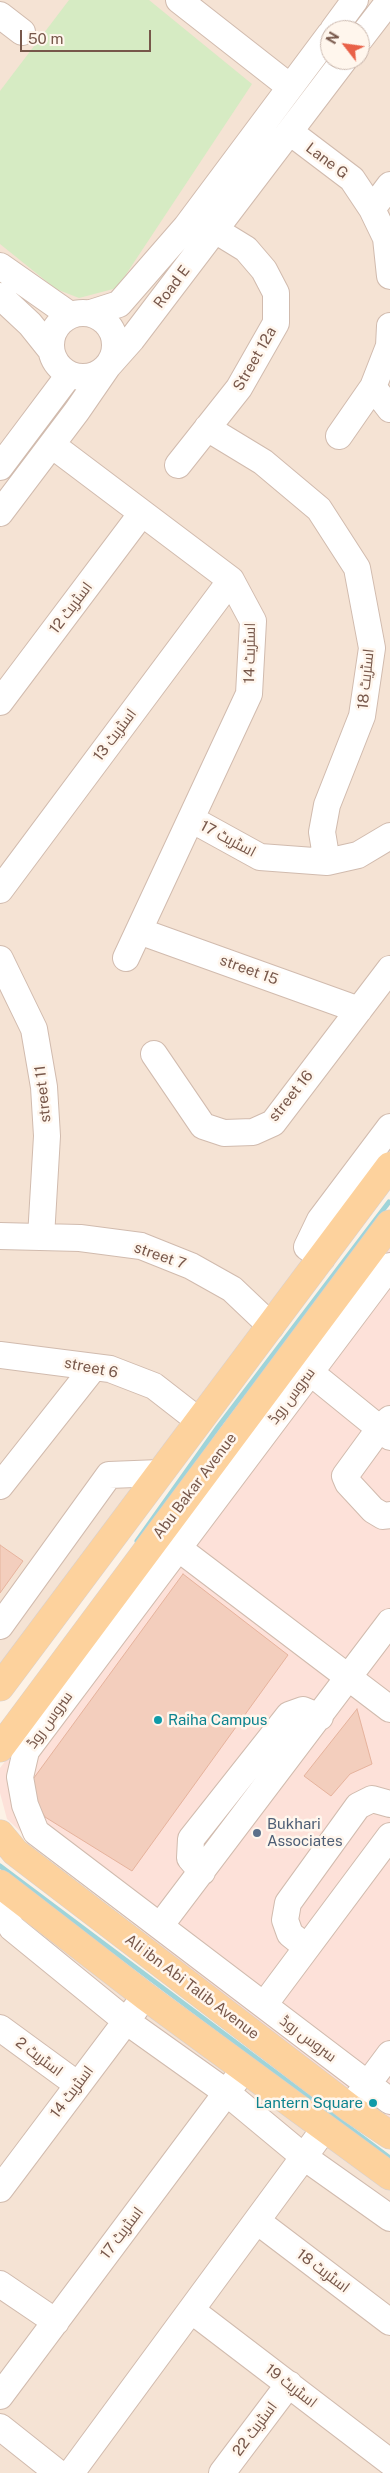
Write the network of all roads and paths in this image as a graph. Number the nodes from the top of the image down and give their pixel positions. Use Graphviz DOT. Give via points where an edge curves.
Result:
graph roads {
  1 [pos="179,0"];
  2 [pos="355,0"];
  3 [pos="390,0"];
  4 [pos="0,16"];
  5 [pos="340,20"];
  6 [pos="370,26"];
  7 [pos="22,32"];
  8 [pos="320,47"];
  9 [pos="336,70"];
  10 [pos="290,87"];
  11 [pos="290,132"];
  12 [pos="390,185"];
  13 [pos="372,209"];
  14 [pos="215,230"];
  15 [pos="0,266"];
  16 [pos="390,276"];
  17 [pos="0,296"];
  18 [pos="81,314"];
  19 [pos="390,326"];
  20 [pos="50,349"];
  21 [pos="108,366"];
  22 [pos="69,375"];
  23 [pos="373,388"];
  24 [pos="390,409"];
  25 [pos="207,428"];
  26 [pos="339,436"];
  27 [pos="52,445"];
  28 [pos="178,464"];
  29 [pos="0,467"];
  30 [pos="0,513"];
  31 [pos="142,513"];
  32 [pos="231,580"];
  33 [pos="0,702"];
  34 [pos="190,819"];
  35 [pos="390,836"];
  36 [pos="327,862"];
  37 [pos="0,890"];
  38 [pos="139,930"];
  39 [pos="126,958"];
  40 [pos="0,959"];
  41 [pos="390,969"];
  42 [pos="359,1010"];
  43 [pos="154,1054"];
  44 [pos="390,1127"];
  45 [pos="390,1166"];
  46 [pos="390,1224"];
  47 [pos="0,1236"];
  48 [pos="41,1237"];
  49 [pos="322,1258"];
  50 [pos="390,1266"];
  51 [pos="271,1326"];
  52 [pos="0,1355"];
  53 [pos="94,1367"];
  54 [pos="310,1372"];
  55 [pos="199,1421"];
  56 [pos="387,1428"];
  57 [pos="160,1473"];
  58 [pos="0,1486"];
  59 [pos="390,1515"];
  60 [pos="178,1548"];
  61 [pos="390,1622"];
  62 [pos="0,1626"];
  63 [pos="349,1678"];
  64 [pos="0,1688"];
  65 [pos="390,1709"];
  66 [pos="0,1748"];
  67 [pos="390,1804"];
  68 [pos="0,1834"];
  69 [pos="390,1836"];
  70 [pos="6,1888"];
  71 [pos="160,1926"];
  72 [pos="306,1948"];
  73 [pos="145,1996"];
  74 [pos="264,2005"];
  75 [pos="126,2021"];
  76 [pos="0,2028"];
  77 [pos="390,2054"];
  78 [pos="244,2069"];
  79 [pos="78,2086"];
  80 [pos="227,2093"];
  81 [pos="383,2094"];
  82 [pos="370,2121"];
  83 [pos="325,2128"];
  84 [pos="304,2157"];
  85 [pos="390,2176"];
  86 [pos="0,2190"];
  87 [pos="390,2218"];
  88 [pos="257,2221"];
  89 [pos="0,2284"];
  90 [pos="191,2310"];
  91 [pos="56,2322"];
  92 [pos="390,2322"];
  93 [pos="289,2384"];
  94 [pos="0,2396"];
  95 [pos="0,2427"];
  96 [pos="390,2462"];
  97 [pos="58,2473"];
  98 [pos="71,2473"];
  99 [pos="222,2473"];
  1 -- 10 [label="street"];
  2 -- 5 [label="street"];
  3 -- 6 [label="street"];
  4 -- 7 [label="street"];
  8 -- 10 [label="street, Road E"];
  9 -- 11 [label="street, Road E"];
  10 -- 18 [label="street, Road E" via="186,226 119,304"];
  11 -- 13 [label="street, Lane G" via="352,179"];
  11 -- 14 [label="street, Road E"];
  12 -- 13 [label="street"];
  13 -- 16 [label="street, Lane G" via="386,238"];
  14 -- 21 [label="street, Road E"];
  14 -- 25 [label="street, Street 12a" via="246,249 264,270 276,293 276,323 239,388"];
  15 -- 18 [label="street"];
  17 -- 20 [label="street" via="30,324"];
  18 -- 20 [label="street" via="55,329"];
  18 -- 21 [label="street" via="109,325 114,335 114,357"];
  19 -- 23 [label="street" via="389,346"];
  20 -- 22 [label="street" via="53,359"];
  21 -- 22 [label="street" via="90,377"];
  21 -- 27 [label="street, Road E"];
  22 -- 29 [label="street"];
  23 -- 24 [label="street"];
  23 -- 26 [label="street"];
  25 -- 28 [label="street, Street 12a"];
  25 -- 36 [label="street, اسٹریٹ 18" via="263,462 319,509 357,568 372,648 362,716 327,806 322,832"];
  27 -- 30 [label="street, Road E"];
  27 -- 31 [label="street, اسٹریٹ 14"];
  31 -- 32 [label="street, اسٹریٹ 14"];
  31 -- 33 [label="street, اسٹریٹ 12"];
  32 -- 34 [label="street, اسٹریٹ 14" via="253,621 249,694"];
  32 -- 37 [label="street, اسٹریٹ 13"];
  34 -- 36 [label="street, اسٹریٹ 17" via="260,857"];
  34 -- 38 [label="street, اسٹریٹ 14"];
  35 -- 36 [label="street" via="358,855"];
  38 -- 39 [label="street, اسٹریٹ 14"];
  38 -- 42 [label="street, street 15"];
  40 -- 48 [label="street, street 11" via="34,1028 44,1086 47,1136"];
  41 -- 42 [label="street, street 16"];
  42 -- 43 [label="street, street 16" via="273,1123 253,1132 224,1133 203,1126"];
  44 -- 49 [label="street" via="320,1220 307,1247"];
  45 -- 49 [label="main road"];
  46 -- 66 [label="main road, Abu Bakar Avenue"];
  47 -- 48 [label="street, street 7"];
  48 -- 51 [label="street, street 7" via="141,1246 191,1266 232,1289"];
  49 -- 51 [label="main road"];
  50 -- 54 [label="street, سروس روڈ"];
  51 -- 55 [label="main road"];
  52 -- 53 [label="street, street 6"];
  53 -- 55 [label="street, street 6" via="110,1369 154,1386"];
  53 -- 58 [label="street"];
  54 -- 56 [label="street"];
  54 -- 60 [label="street, سروس روڈ"];
  55 -- 57 [label="main road"];
  56 -- 59 [label="street" via="345,1476 373,1510 384,1516"];
  57 -- 62 [label="street" via="109,1475"];
  57 -- 64 [label="main road"];
  60 -- 63 [label="street"];
  60 -- 71 [label="street, سروس روڈ" via="26,1751 20,1777 25,1805 36,1832"];
  61 -- 63 [label="street"];
  63 -- 65 [label="street"];
  63 -- 71 [label="street"];
  67 -- 72 [label="street" via="372,1799 358,1806 288,1903 285,1920 290,1934"];
  68 -- 82 [label="main road, Ali ibn Abi Talib Avenue" via="16,1852"];
  69 -- 72 [label="street"];
  70 -- 73 [label="main road"];
  70 -- 75 [label="street" via="3,1914 12,1928"];
  71 -- 74 [label="street, سروس روڈ"];
  72 -- 74 [label="street"];
  73 -- 75 [label="street, اسٹریٹ 14"];
  73 -- 78 [label="main road"];
  74 -- 81 [label="street, سروس روڈ"];
  75 -- 79 [label="street, اسٹریٹ 14"];
  75 -- 80 [label="street"];
  76 -- 79 [label="street, اسٹریٹ 2"];
  77 -- 81 [label="street"];
  78 -- 80 [label="street, اسٹریٹ 17"];
  78 -- 83 [label="main road"];
  79 -- 86 [label="street, اسٹریٹ 14"];
  80 -- 84 [label="street"];
  80 -- 91 [label="street, اسٹریٹ 17"];
  81 -- 82 [label="street"];
  83 -- 84 [label="street"];
  83 -- 85 [label="main road"];
  84 -- 87 [label="street"];
  84 -- 88 [label="street"];
  88 -- 90 [label="street"];
  88 -- 92 [label="street, اسٹریٹ 18"];
  89 -- 91 [label="street"];
  90 -- 93 [label="street, اسٹریٹ 19"];
  90 -- 98 [label="street"];
  91 -- 94 [label="street, اسٹریٹ 17"];
  93 -- 96 [label="street, اسٹریٹ 19"];
  93 -- 99 [label="street, اسٹریٹ 22"];
  95 -- 97 [label="street"];
}
